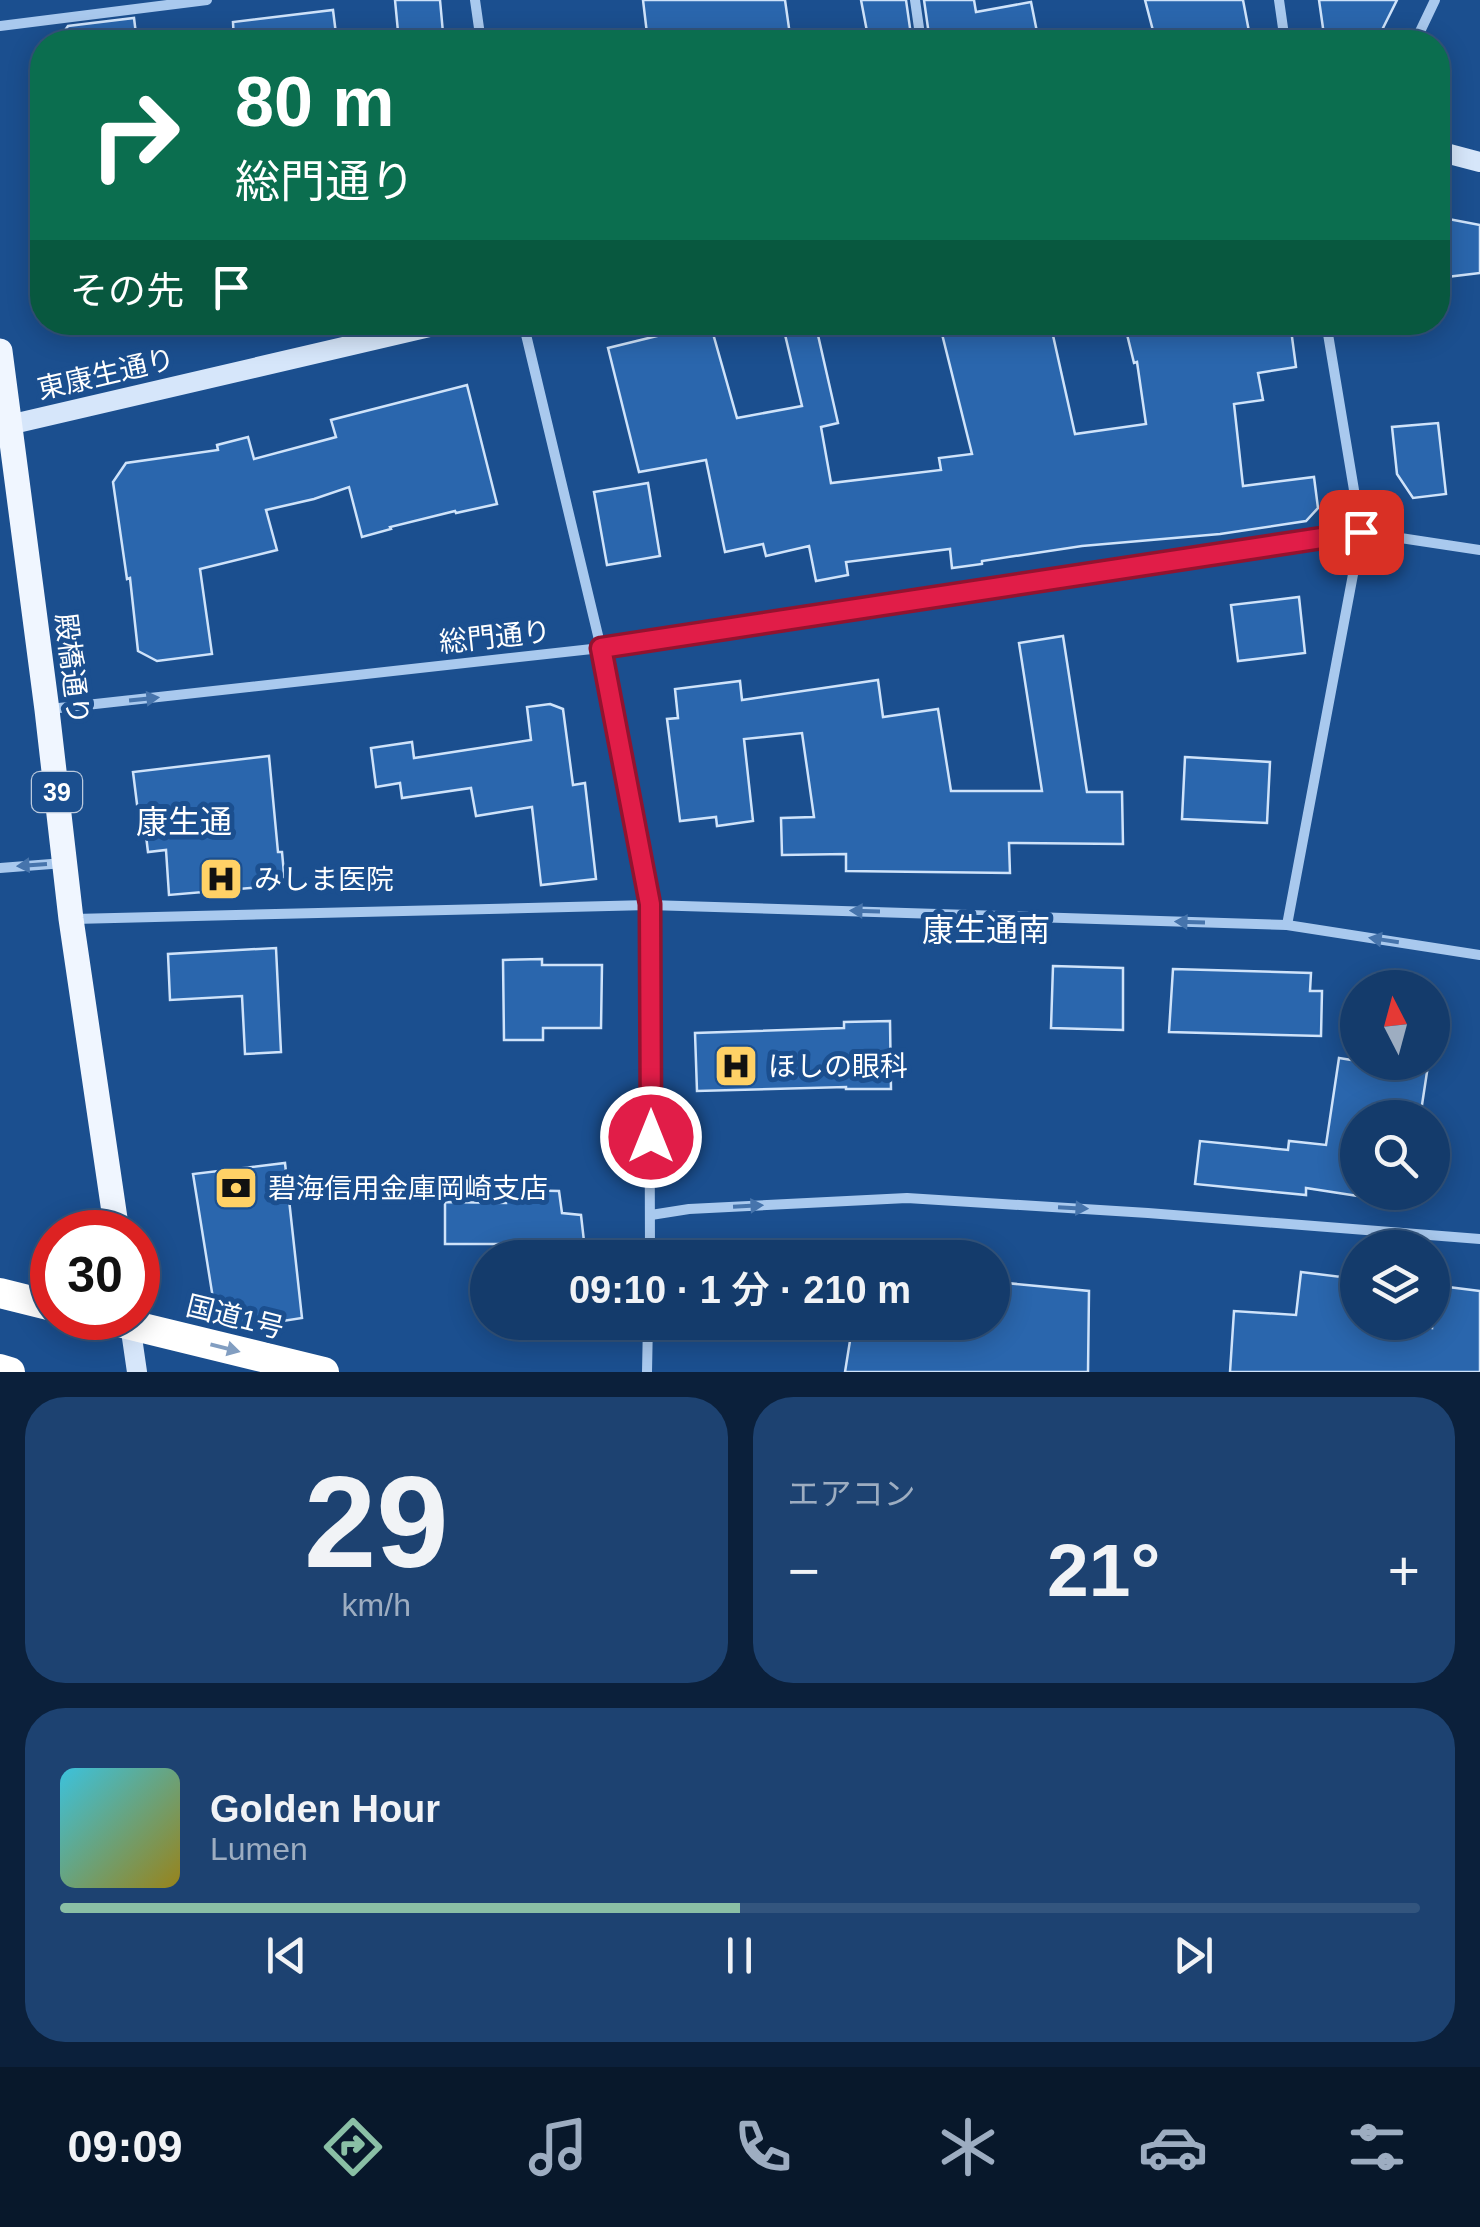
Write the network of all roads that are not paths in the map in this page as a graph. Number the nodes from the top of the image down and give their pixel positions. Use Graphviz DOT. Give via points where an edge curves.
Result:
graph roads {
  1 [pos="207,0"];
  2 [pos="475,0"];
  3 [pos="914,0"];
  4 [pos="1279,0"];
  5 [pos="1436,0"];
  6 [pos="0,26"];
  7 [pos="479,30"];
  8 [pos="920,30"];
  9 [pos="1283,30"];
  10 [pos="1421,30"];
  11 [pos="1450,153"];
  12 [pos="1480,162"];
  13 [pos="394,335"];
  14 [pos="526,335"];
  15 [pos="1328,335"];
  16 [pos="0,352"];
  17 [pos="4,426"];
  18 [pos="1361,532"];
  19 [pos="1480,550"];
  20 [pos="601,648"];
  21 [pos="48,710"];
  22 [pos="65,863"];
  23 [pos="0,868"];
  24 [pos="650,904"];
  25 [pos="71,919"];
  26 [pos="1287,925"];
  27 [pos="1480,955"];
  28 [pos="114,1210"];
  29 [pos="652,1215"];
  30 [pos="1480,1238"];
  31 [pos="651,1240"];
  32 [pos="0,1294"];
  33 [pos="30,1301"];
  34 [pos="160,1330"];
  35 [pos="127,1340"];
  36 [pos="647,1340"];
  37 [pos="0,1369"];
  38 [pos="10,1372"];
  39 [pos="137,1372"];
  40 [pos="324,1372"];
  41 [pos="646,1372"];
  1 -- 6 [label="street"];
  2 -- 7 [label="street"];
  3 -- 8 [label="street"];
  4 -- 9 [label="street"];
  5 -- 10 [label="street"];
  11 -- 12 [label="street"];
  13 -- 17 [label="street, 東康生通り"];
  14 -- 20 [label="street"];
  15 -- 18 [label="street"];
  16 -- 17 [label="main road, 殿橋通り / 39"];
  17 -- 21 [label="main road, 殿橋通り / 39"];
  18 -- 19 [label="street, 総門通り"];
  18 -- 20 [label="street, 総門通り"];
  18 -- 26 [label="street"];
  21 -- 20 [label="street, 総門通り, one-way"];
  20 -- 24 [label="street"];
  21 -- 22 [label="main road, 殿橋通り / 39"];
  22 -- 23 [label="street, one-way"];
  22 -- 25 [label="main road, 殿橋通り / 39"];
  24 -- 25 [label="street"];
  26 -- 24 [label="street, one-way"];
  24 -- 29 [label="street"];
  25 -- 28 [label="main road, 殿橋通り / 39"];
  27 -- 26 [label="street, one-way"];
  29 -- 30 [label="street, one-way" via="908,1198"];
  29 -- 31 [label="street"];
  32 -- 33 [label="highway"];
  34 -- 40 [label="highway, 国道1号, one-way"];
  35 -- 39 [label="street"];
  36 -- 41 [label="street"];
  37 -- 38 [label="highway"];
}
